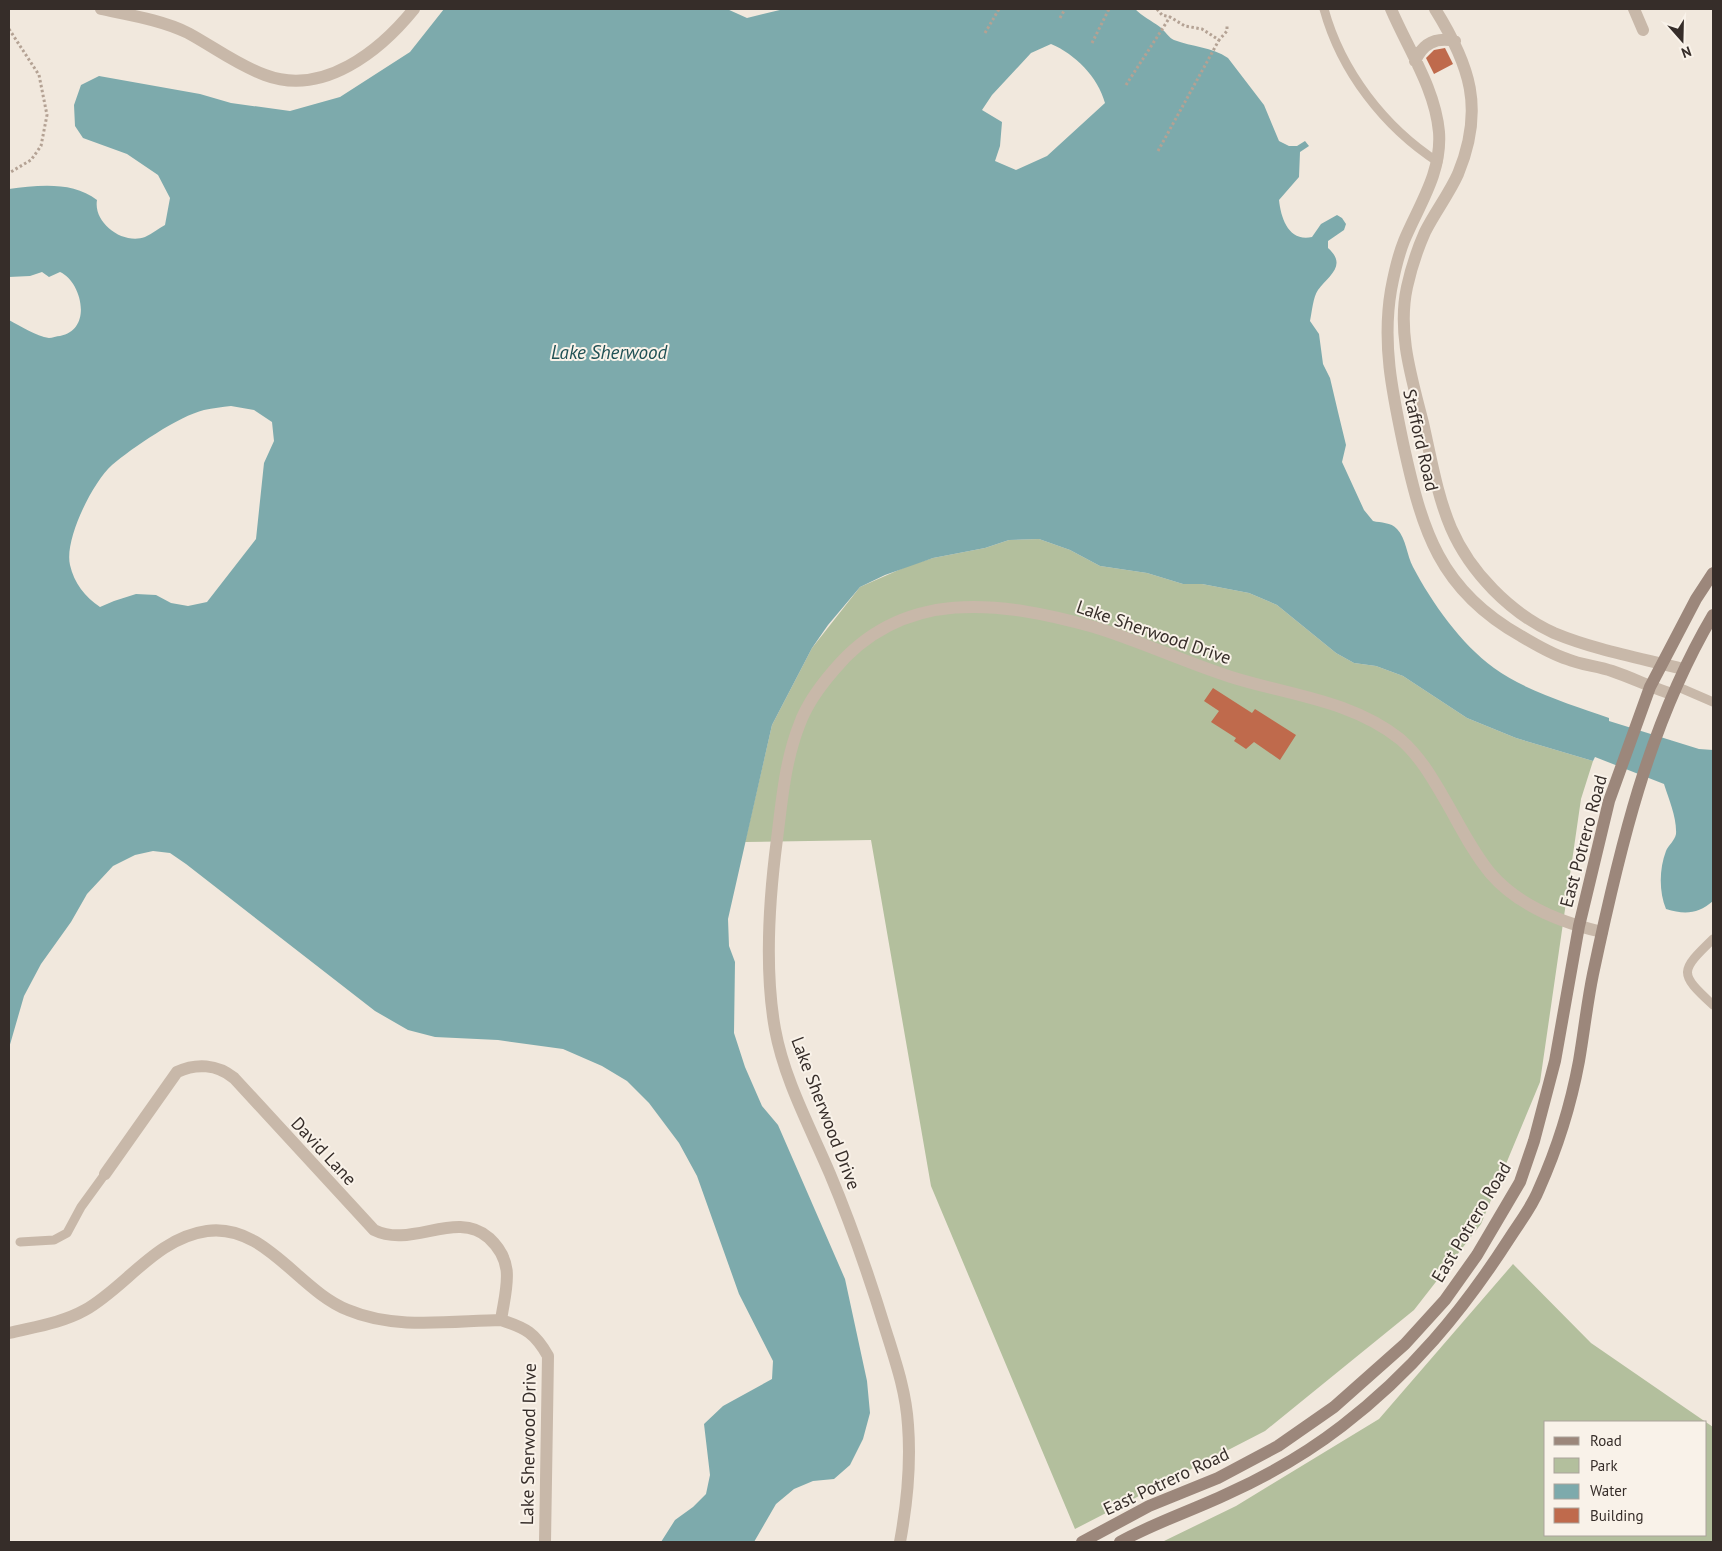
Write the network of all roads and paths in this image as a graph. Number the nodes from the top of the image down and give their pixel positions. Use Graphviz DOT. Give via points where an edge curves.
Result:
graph roads {
  1 [pos="101,9"];
  2 [pos="414,9"];
  3 [pos="999,9"];
  4 [pos="1065,9"];
  5 [pos="1109,9"];
  6 [pos="1157,9"];
  7 [pos="1324,9"];
  8 [pos="1391,9"];
  9 [pos="1436,9"];
  10 [pos="1634,9"];
  11 [pos="1170,17"];
  12 [pos="1060,18"];
  13 [pos="1227,26"];
  14 [pos="9,29"];
  15 [pos="1643,30"];
  16 [pos="985,33"];
  17 [pos="1219,40"];
  18 [pos="1454,41"];
  19 [pos="1092,43"];
  20 [pos="1415,61"];
  21 [pos="1126,85"];
  22 [pos="1158,151"];
  23 [pos="1438,162"];
  24 [pos="9,173"];
  25 [pos="1713,574"];
  26 [pos="1713,615"];
  27 [pos="1661,664"];
  28 [pos="1683,669"];
  29 [pos="1650,687"];
  30 [pos="1674,690"];
  31 [pos="1713,702"];
  32 [pos="1579,926"];
  33 [pos="1602,932"];
  34 [pos="1713,939"];
  35 [pos="1713,1005"];
  36 [pos="105,1174"];
  37 [pos="20,1242"];
  38 [pos="501,1320"];
  39 [pos="9,1333"];
  40 [pos="545,1542"];
  41 [pos="900,1542"];
  42 [pos="1082,1542"];
  43 [pos="1120,1542"];
  1 -- 2 [label="street" via="187,32 244,66 267,76 292,80 330,74 368,55"];
  3 -- 16 [label="path"];
  4 -- 12 [label="path"];
  5 -- 19 [label="path"];
  6 -- 11 [label="path"];
  7 -- 23 [label="lane" via="1340,52 1371,101 1423,153"];
  8 -- 20 [label="street, Stafford Road"];
  9 -- 18 [label="street, Stafford Road"];
  10 -- 15 [label="street"];
  11 -- 17 [label="path" via="1184,26 1202,29"];
  11 -- 21 [label="path"];
  13 -- 17 [label="path"];
  14 -- 24 [label="path" via="38,75 47,115 41,146 31,160"];
  17 -- 22 [label="path"];
  18 -- 20 [label="street" via="1442,38 1432,42 1420,50"];
  18 -- 27 [label="street, Stafford Road" via="1464,62 1473,116 1457,174 1425,232 1413,262 1404,312 1411,372 1451,528 1480,576 1529,618 1582,643"];
  20 -- 23 [label="street, Stafford Road" via="1435,107 1439,134"];
  23 -- 29 [label="street, Stafford Road" via="1397,263 1386,345 1389,378 1428,534 1454,582 1502,626 1568,660 1613,672"];
  25 -- 27 [label="street, East Potrero Road"];
  26 -- 28 [label="street, East Potrero Road"];
  27 -- 28 [label="street, Stafford Road"];
  27 -- 29 [label="street, East Potrero Road"];
  28 -- 30 [label="street, East Potrero Road"];
  29 -- 30 [label="street, Stafford Road"];
  29 -- 32 [label="street, East Potrero Road" via="1609,801"];
  30 -- 31 [label="lane"];
  30 -- 33 [label="street, East Potrero Road" via="1631,810"];
  32 -- 33 [label="street, Lake Sherwood Drive"];
  32 -- 41 [label="street, Lake Sherwood Drive" via="1551,916 1519,898 1494,878 1436,783 1410,749 1396,736 1332,703 1246,682 1092,627 988,606 940,609 910,616 871,634 850,650 803,715 788,759 773,870 770,979 776,1033 786,1066 854,1233 902,1381 908,1426 908,1475"];
  32 -- 42 [label="street, East Potrero Road" via="1555,1061 1520,1182 1477,1255 1445,1300 1370,1378 1278,1446 1218,1478 1149,1506"];
  33 -- 43 [label="street, East Potrero Road" via="1578,1062 1555,1149 1538,1192 1459,1312 1420,1358 1379,1397 1315,1445 1226,1495"];
  34 -- 35 [label="lane" via="1695,957 1686,972 1695,988"];
  36 -- 37 [label="lane" via="67,1233 54,1240"];
  36 -- 38 [label="street, David Lane" via="177,1072 187,1067 216,1068 234,1078 374,1230 385,1236 398,1237 461,1227 485,1235 499,1248 508,1271"];
  38 -- 39 [label="street, Lake Sherwood Drive" via="408,1322 365,1317 325,1298 261,1246 236,1233 221,1230 192,1234 164,1248 85,1310 64,1319"];
  38 -- 40 [label="street, Lake Sherwood Drive" via="529,1331 539,1340 548,1356"];
}
